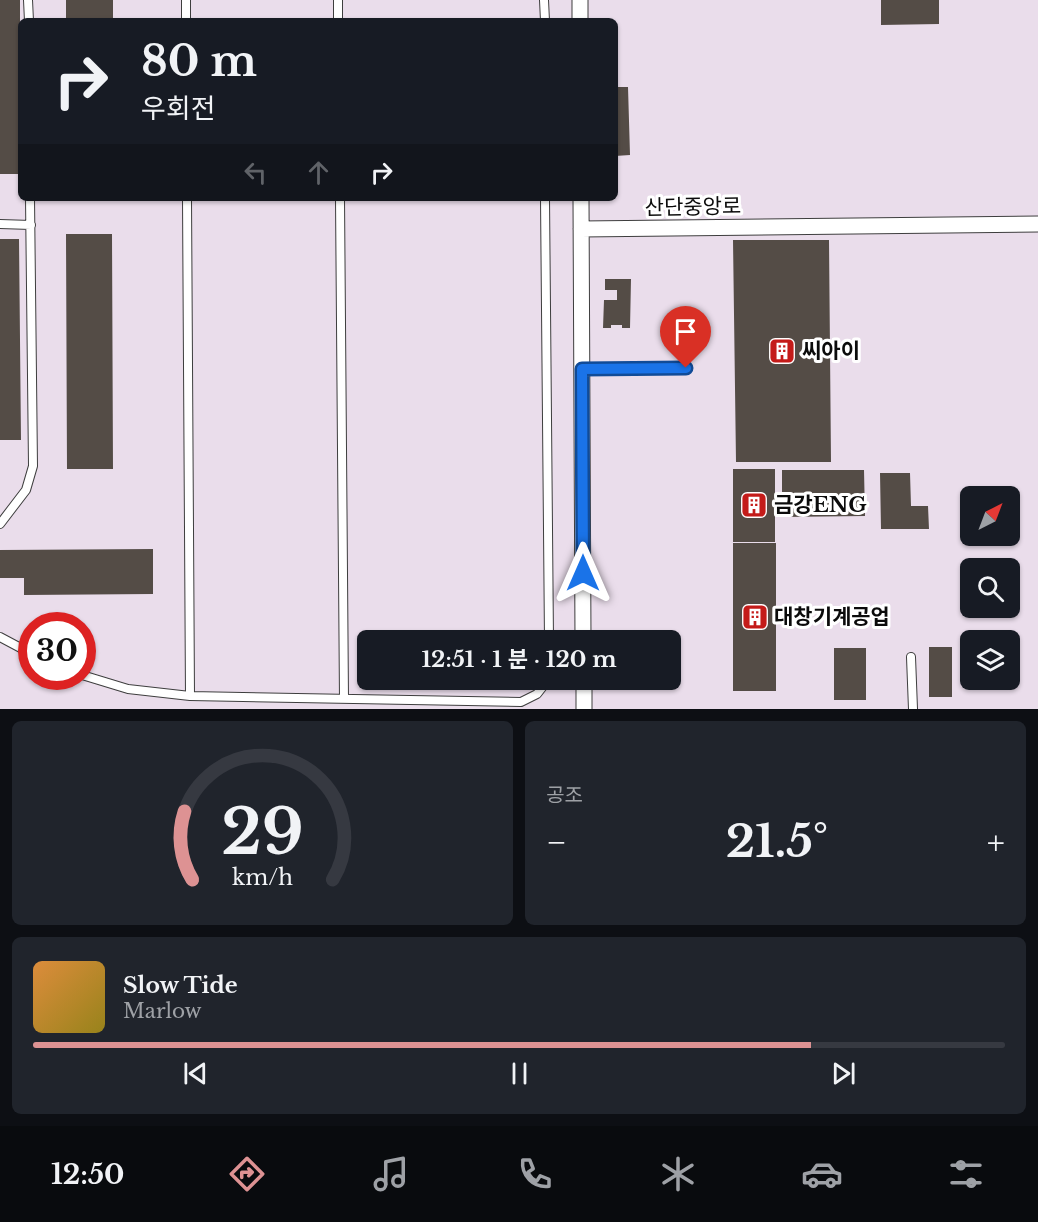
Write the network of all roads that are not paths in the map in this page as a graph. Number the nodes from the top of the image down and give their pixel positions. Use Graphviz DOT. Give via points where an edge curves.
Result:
graph roads {
  1 [pos="28,0"];
  2 [pos="186,0"];
  3 [pos="338,0"];
  4 [pos="544,0"];
  5 [pos="580,0"];
  6 [pos="29,18"];
  7 [pos="186,18"];
  8 [pos="338,18"];
  9 [pos="544,18"];
  10 [pos="580,18"];
  11 [pos="30,201"];
  12 [pos="188,201"];
  13 [pos="340,201"];
  14 [pos="545,201"];
  15 [pos="581,201"];
  16 [pos="0,224"];
  17 [pos="31,225"];
  18 [pos="1038,225"];
  19 [pos="581,229"];
  20 [pos="686,368"];
  21 [pos="582,369"];
  22 [pos="0,524"];
  23 [pos="549,630"];
  24 [pos="583,630"];
  25 [pos="0,637"];
  26 [pos="18,647"];
  27 [pos="911,657"];
  28 [pos="96,679"];
  29 [pos="540,690"];
  30 [pos="584,690"];
  31 [pos="190,696"];
  32 [pos="345,699"];
  33 [pos="584,709"];
  34 [pos="913,709"];
  1 -- 6 [label="lane"];
  2 -- 7 [label="lane"];
  3 -- 8 [label="lane"];
  4 -- 9 [label="lane"];
  5 -- 10 [label="street"];
  11 -- 17 [label="lane"];
  12 -- 31 [label="lane"];
  13 -- 32 [label="lane"];
  14 -- 23 [label="lane"];
  15 -- 19 [label="street"];
  16 -- 17 [label="lane"];
  17 -- 22 [label="lane" via="33,466 26,490"];
  18 -- 19 [label="street, 산단중앙로"];
  19 -- 21 [label="street"];
  20 -- 21 [label="lane"];
  21 -- 24 [label="street"];
  25 -- 26 [label="lane"];
  27 -- 34 [label="lane"];
  28 -- 31 [label="lane" via="128,689"];
  29 -- 32 [label="lane" via="521,702"];
  30 -- 33 [label="street"];
  31 -- 32 [label="lane"];
}
